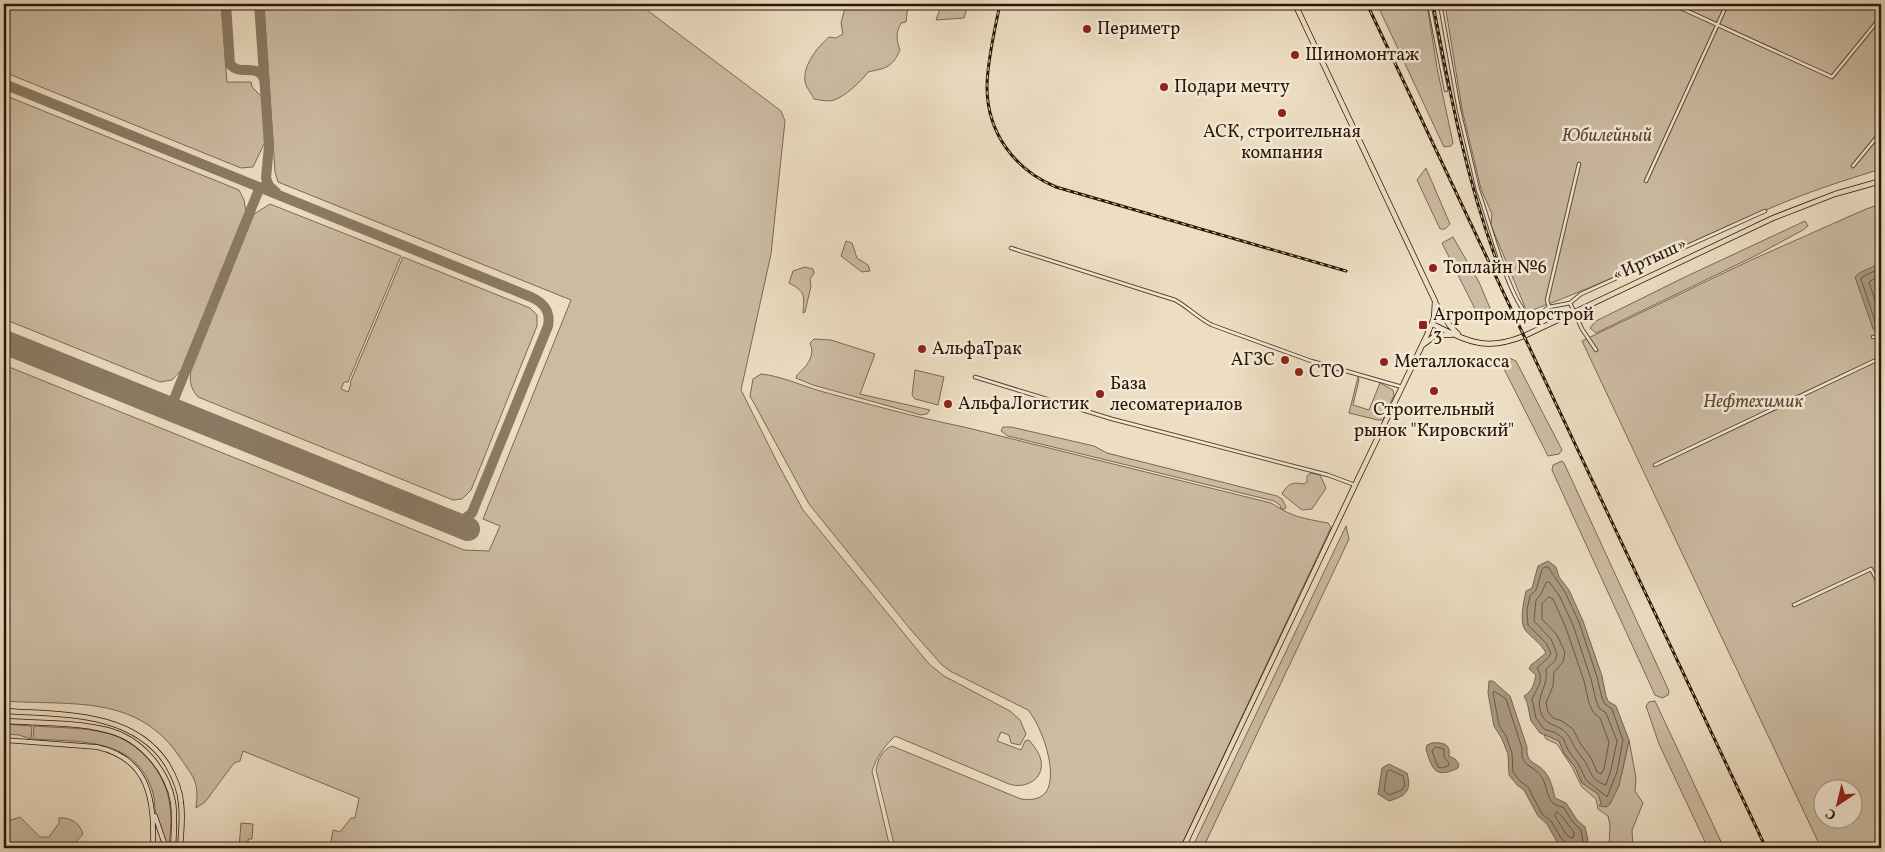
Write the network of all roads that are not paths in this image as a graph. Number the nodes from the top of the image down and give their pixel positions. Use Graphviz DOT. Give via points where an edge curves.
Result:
graph roads {
  1 [pos="1295,4"];
  2 [pos="1429,4"];
  3 [pos="1440,4"];
  4 [pos="1672,4"];
  5 [pos="1727,4"];
  6 [pos="1881,17"];
  7 [pos="1717,25"];
  8 [pos="1446,90"];
  9 [pos="1881,132"];
  10 [pos="1579,164"];
  11 [pos="1853,166"];
  12 [pos="1646,181"];
  13 [pos="1881,181"];
  14 [pos="1765,211"];
  15 [pos="1011,248"];
  16 [pos="1435,301"];
  17 [pos="1570,303"];
  18 [pos="1549,306"];
  19 [pos="1574,312"];
  20 [pos="1432,324"];
  21 [pos="1874,337"];
  22 [pos="1881,337"];
  23 [pos="1462,338"];
  24 [pos="1422,346"];
  25 [pos="1596,350"];
  26 [pos="1874,361"];
  27 [pos="975,377"];
  28 [pos="1402,387"];
  29 [pos="1655,465"];
  30 [pos="1354,485"];
  31 [pos="1881,578"];
  32 [pos="1794,605"];
  33 [pos="4,711"];
  34 [pos="4,720"];
  35 [pos="4,740"];
  36 [pos="153,812"];
  37 [pos="153,848"];
  38 [pos="166,848"];
  39 [pos="173,848"];
  40 [pos="180,848"];
  41 [pos="1183,848"];
  1 -- 16 [label="main road"];
  2 -- 8 [label="street"];
  3 -- 18 [label="street" via="1470,162 1486,217 1513,290 1526,314 1536,316"];
  4 -- 7 [label="street"];
  5 -- 7 [label="street"];
  6 -- 7 [label="street" via="1832,78"];
  7 -- 12 [label="street"];
  9 -- 11 [label="street"];
  10 -- 18 [label="street" via="1552,278"];
  13 -- 19 [label="main road, «Иртыш»" via="1781,214"];
  14 -- 17 [label="street" via="1581,294"];
  15 -- 28 [label="street" via="1175,300 1212,325 1311,361"];
  16 -- 20 [label="main road"];
  16 -- 23 [label="main road" via="1450,326"];
  17 -- 18 [label="street"];
  17 -- 19 [label="street"];
  19 -- 23 [label="main road, «Иртыш»" via="1506,343 1482,344"];
  19 -- 25 [label="street"];
  20 -- 23 [label="main road, «Иртыш»"];
  20 -- 24 [label="main road"];
  21 -- 22 [label="street"];
  23 -- 24 [label="main road" via="1450,334 1436,336"];
  24 -- 28 [label="main road"];
  26 -- 29 [label="street"];
  27 -- 30 [label="street" via="1112,419 1328,475"];
  28 -- 30 [label="main road"];
  30 -- 41 [label="main road"];
  31 -- 32 [label="street" via="1877,580 1871,569"];
  33 -- 40 [label="main road" via="107,721 140,736 162,757 178,788 182,818"];
  34 -- 39 [label="main road" via="90,727 116,733 135,743 158,766 171,792"];
  35 -- 36 [label="main road" via="108,749 140,773 148,785"];
  36 -- 37 [label="main road"];
  36 -- 38 [label="main road"];
}
